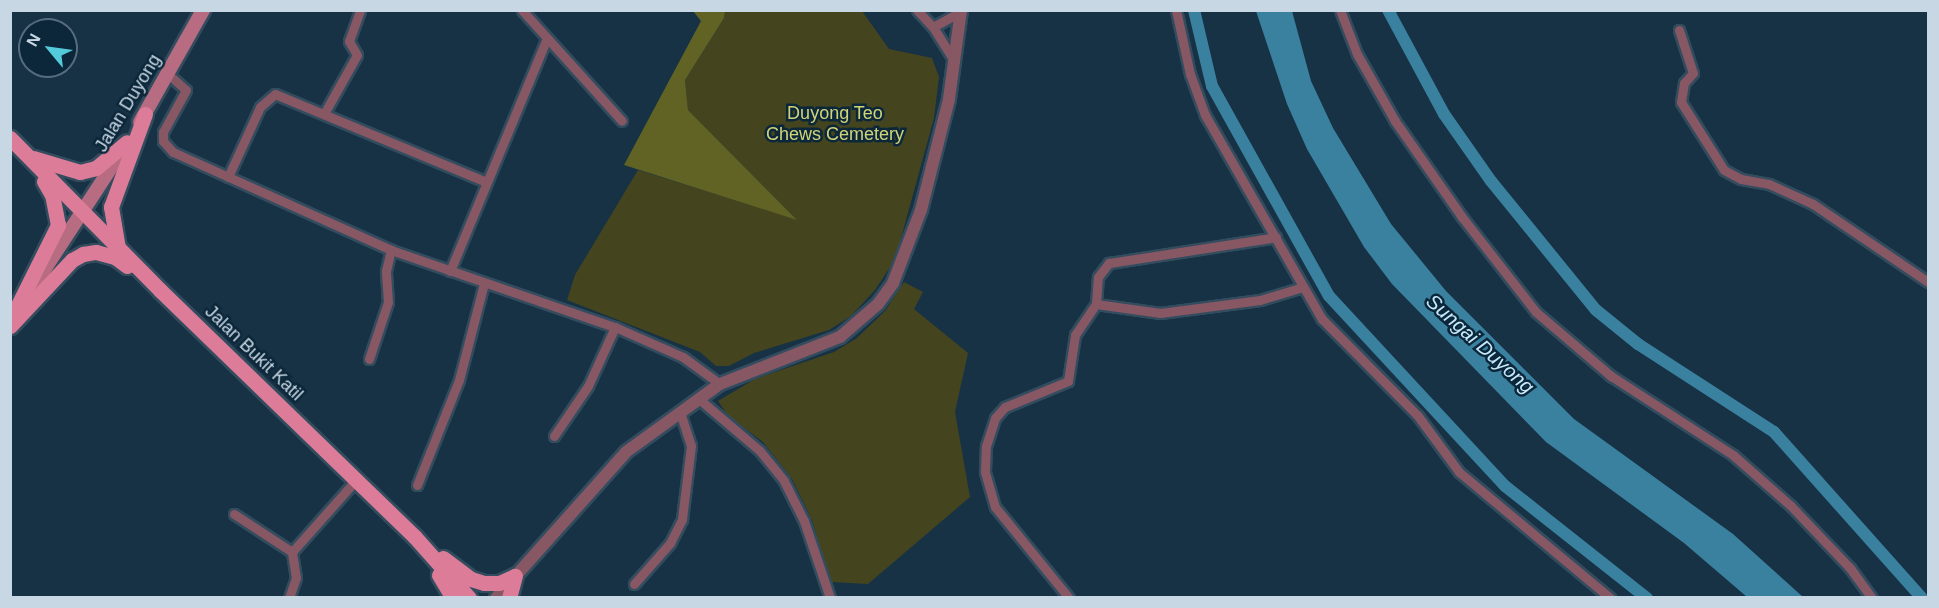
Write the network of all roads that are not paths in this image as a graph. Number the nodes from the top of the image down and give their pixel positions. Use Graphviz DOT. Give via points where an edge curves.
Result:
graph roads {
  1 [pos="203,10"];
  2 [pos="360,10"];
  3 [pos="522,10"];
  4 [pos="917,10"];
  5 [pos="1176,10"];
  6 [pos="1340,10"];
  7 [pos="961,11"];
  8 [pos="933,27"];
  9 [pos="1679,30"];
  10 [pos="547,38"];
  11 [pos="954,61"];
  12 [pos="168,73"];
  13 [pos="325,112"];
  14 [pos="145,114"];
  15 [pos="622,121"];
  16 [pos="10,138"];
  17 [pos="127,142"];
  18 [pos="30,157"];
  19 [pos="228,177"];
  20 [pos="486,182"];
  21 [pos="82,213"];
  22 [pos="1276,237"];
  23 [pos="118,249"];
  24 [pos="391,250"];
  25 [pos="450,271"];
  26 [pos="1929,282"];
  27 [pos="484,283"];
  28 [pos="1303,287"];
  29 [pos="161,291"];
  30 [pos="1096,304"];
  31 [pos="10,323"];
  32 [pos="615,327"];
  33 [pos="369,359"];
  34 [pos="720,384"];
  35 [pos="699,399"];
  36 [pos="680,412"];
  37 [pos="554,436"];
  38 [pos="356,480"];
  39 [pos="417,485"];
  40 [pos="234,514"];
  41 [pos="414,536"];
  42 [pos="292,552"];
  43 [pos="515,576"];
  44 [pos="634,584"];
  45 [pos="289,597"];
  46 [pos="453,597"];
  47 [pos="469,597"];
  48 [pos="496,597"];
  49 [pos="508,597"];
  50 [pos="830,597"];
  51 [pos="1069,597"];
  52 [pos="1610,597"];
  53 [pos="1872,597"];
  1 -- 12 [label="main road, Jalan Duyong"];
  2 -- 13 [label="street" via="349,41 357,55"];
  3 -- 10 [label="street"];
  4 -- 8 [label="street"];
  5 -- 22 [label="street" via="1190,74 1205,116"];
  6 -- 53 [label="street" via="1357,54 1395,121 1462,217 1536,312 1611,376 1733,455 1791,506"];
  7 -- 8 [label="street"];
  7 -- 11 [label="street"];
  8 -- 11 [label="street"];
  9 -- 26 [label="street" via="1693,73 1683,83 1681,102 1724,170 1813,204"];
  10 -- 15 [label="street"];
  10 -- 20 [label="street"];
  11 -- 34 [label="street" via="949,99 921,210 893,283 878,304 840,337"];
  12 -- 14 [label="main road, Jalan Duyong"];
  12 -- 19 [label="street" via="186,90 163,132 163,141 173,152"];
  13 -- 19 [label="street" via="283,95 267,99"];
  13 -- 20 [label="street"];
  14 -- 17 [label="main road, Jalan Duyong"];
  14 -- 23 [label="main road" via="111,207"];
  16 -- 18 [label="main road, Jalan Bukit Katil"];
  17 -- 18 [label="main road" via="96,168 80,172"];
  17 -- 21 [label="main road, Jalan Duyong"];
  18 -- 21 [label="main road, Jalan Bukit Katil"];
  18 -- 31 [label="main road" via="52,195 57,225"];
  19 -- 24 [label="street"];
  20 -- 25 [label="street"];
  21 -- 23 [label="main road, Jalan Bukit Katil"];
  21 -- 31 [label="main road, Jalan Duyong"];
  22 -- 28 [label="street"];
  22 -- 30 [label="street" via="1116,260 1102,269 1098,277"];
  23 -- 29 [label="main road, Jalan Bukit Katil"];
  24 -- 25 [label="street"];
  24 -- 33 [label="street" via="386,271 388,302"];
  25 -- 27 [label="street"];
  27 -- 32 [label="street"];
  27 -- 39 [label="street" via="459,380"];
  28 -- 30 [label="street" via="1260,300 1160,313"];
  28 -- 52 [label="street" via="1335,335 1418,416 1459,472"];
  29 -- 31 [label="main road" via="115,257 96,252 83,254 72,260"];
  29 -- 38 [label="main road, Jalan Bukit Katil"];
  30 -- 51 [label="street" via="1075,335 1068,381 1005,407 992,424 986,446 987,489 994,507"];
  32 -- 34 [label="street" via="683,357"];
  32 -- 37 [label="street" via="588,386"];
  34 -- 35 [label="street"];
  35 -- 36 [label="street"];
  35 -- 50 [label="street" via="760,451 784,481 804,521"];
  36 -- 43 [label="street" via="626,452"];
  36 -- 44 [label="street" via="692,446 682,519 670,543"];
  38 -- 41 [label="main road, Jalan Bukit Katil"];
  38 -- 42 [label="street"];
  40 -- 42 [label="street"];
  41 -- 43 [label="main road" via="471,579 499,583"];
  41 -- 46 [label="main road"];
  41 -- 47 [label="main road, Jalan Bukit Katil"];
  42 -- 45 [label="street" via="296,578"];
  43 -- 48 [label="street"];
  43 -- 49 [label="main road"];
}
